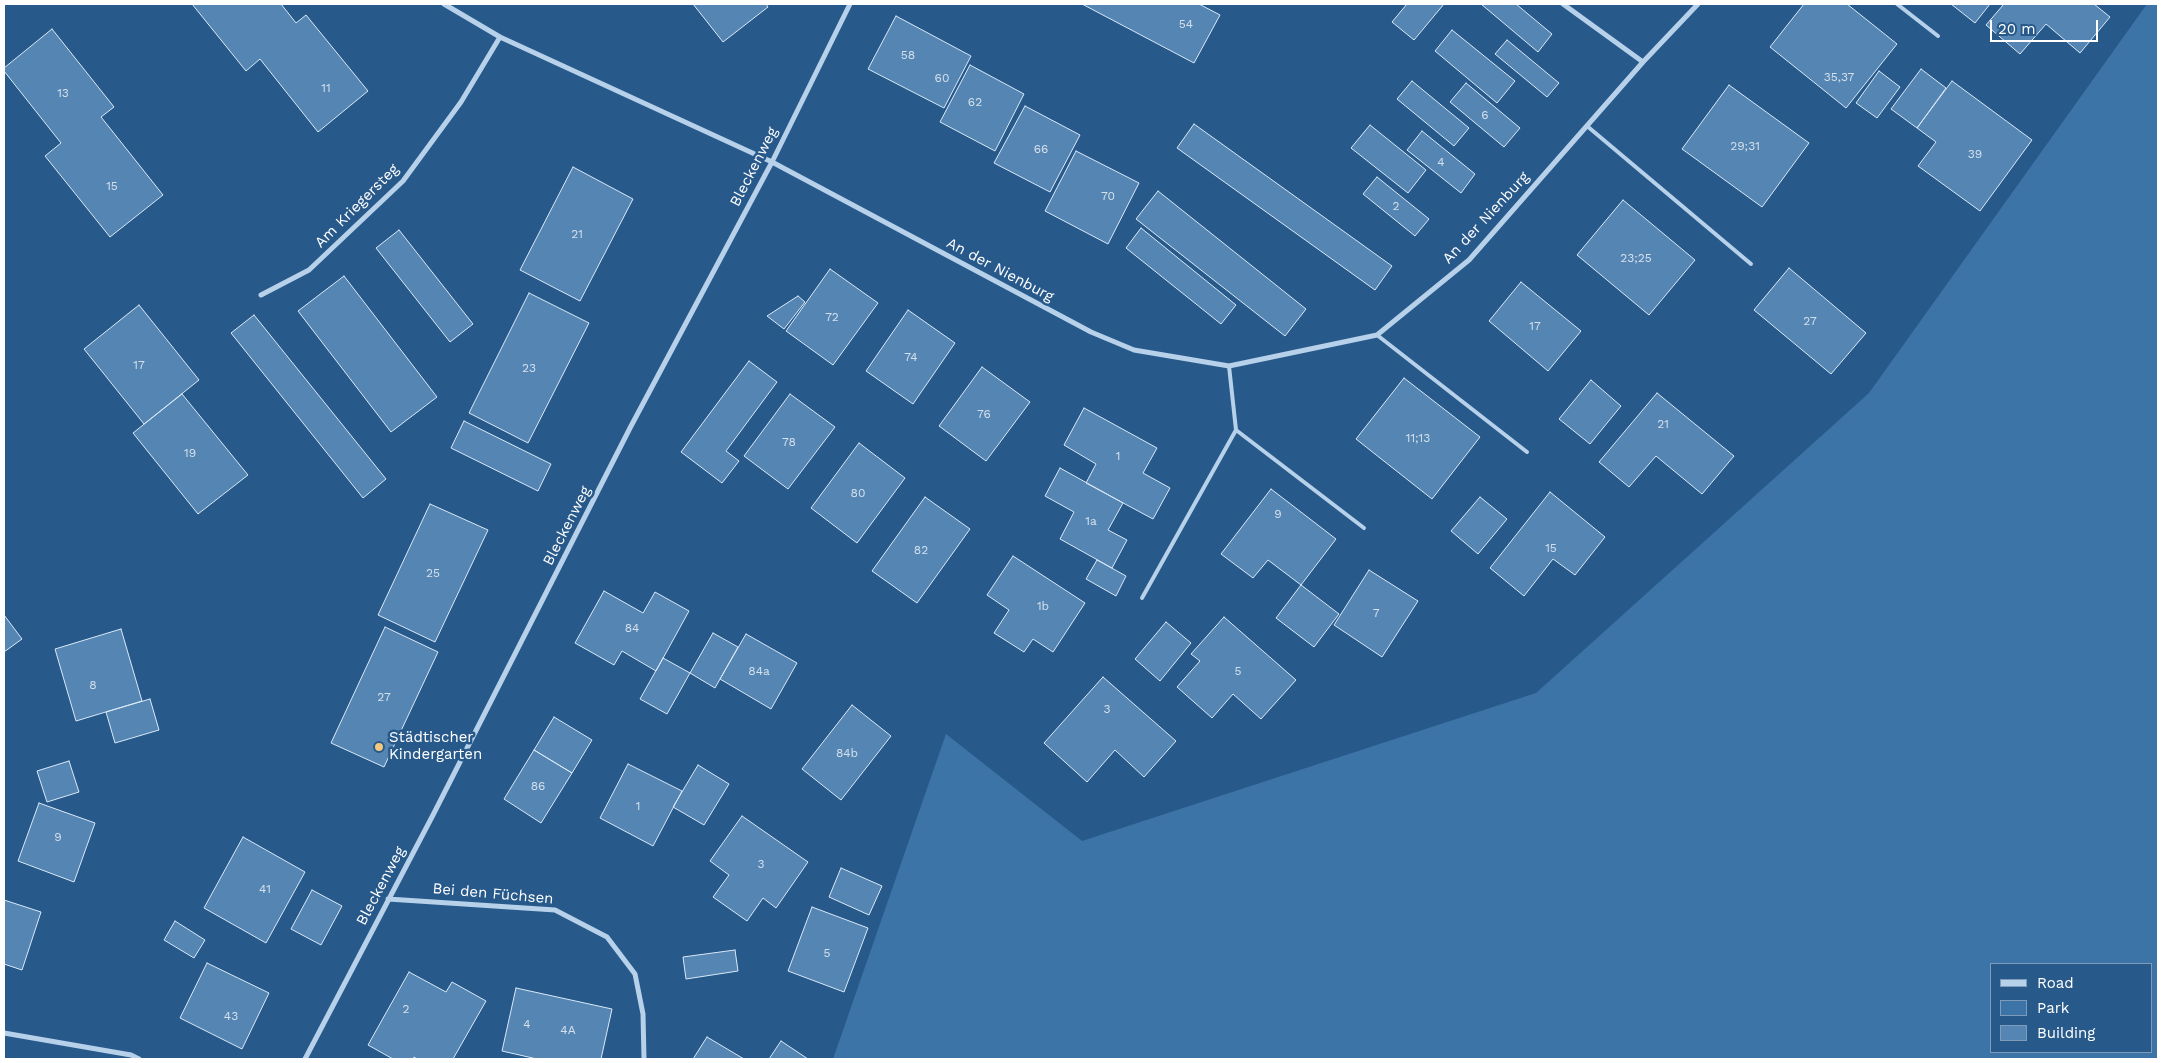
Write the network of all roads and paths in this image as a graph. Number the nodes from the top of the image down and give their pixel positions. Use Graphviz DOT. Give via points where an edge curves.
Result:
graph roads {
  1 [pos="444,4"];
  2 [pos="850,4"];
  3 [pos="1563,4"];
  4 [pos="1698,4"];
  5 [pos="1897,4"];
  6 [pos="1938,36"];
  7 [pos="500,37"];
  8 [pos="1643,62"];
  9 [pos="1587,126"];
  10 [pos="772,162"];
  11 [pos="1751,264"];
  12 [pos="261,295"];
  13 [pos="1377,335"];
  14 [pos="1229,366"];
  15 [pos="1236,430"];
  16 [pos="1527,452"];
  17 [pos="1364,528"];
  18 [pos="1142,598"];
  19 [pos="388,899"];
  20 [pos="4,1033"];
  21 [pos="139,1059"];
  22 [pos="305,1059"];
  23 [pos="644,1059"];
  1 -- 7 [label="street"];
  2 -- 10 [label="street, Bleckenweg"];
  3 -- 8 [label="street"];
  4 -- 8 [label="street, An der Nienburg"];
  5 -- 6 [label="lane"];
  7 -- 10 [label="street"];
  7 -- 12 [label="street, Am Kriegersteg" via="461,102 403,180 309,270"];
  8 -- 9 [label="street, An der Nienburg"];
  9 -- 11 [label="lane"];
  9 -- 13 [label="street, An der Nienburg" via="1469,260"];
  10 -- 14 [label="street, An der Nienburg" via="1091,332 1134,350"];
  10 -- 19 [label="street, Bleckenweg" via="630,428"];
  13 -- 14 [label="street, An der Nienburg"];
  13 -- 16 [label="lane"];
  14 -- 15 [label="lane"];
  15 -- 17 [label="lane"];
  15 -- 18 [label="lane"];
  19 -- 22 [label="street, Bleckenweg"];
  19 -- 23 [label="street, Bei den Füchsen" via="555,910 608,937 635,974 643,1014"];
  20 -- 21 [label="street"];
}
